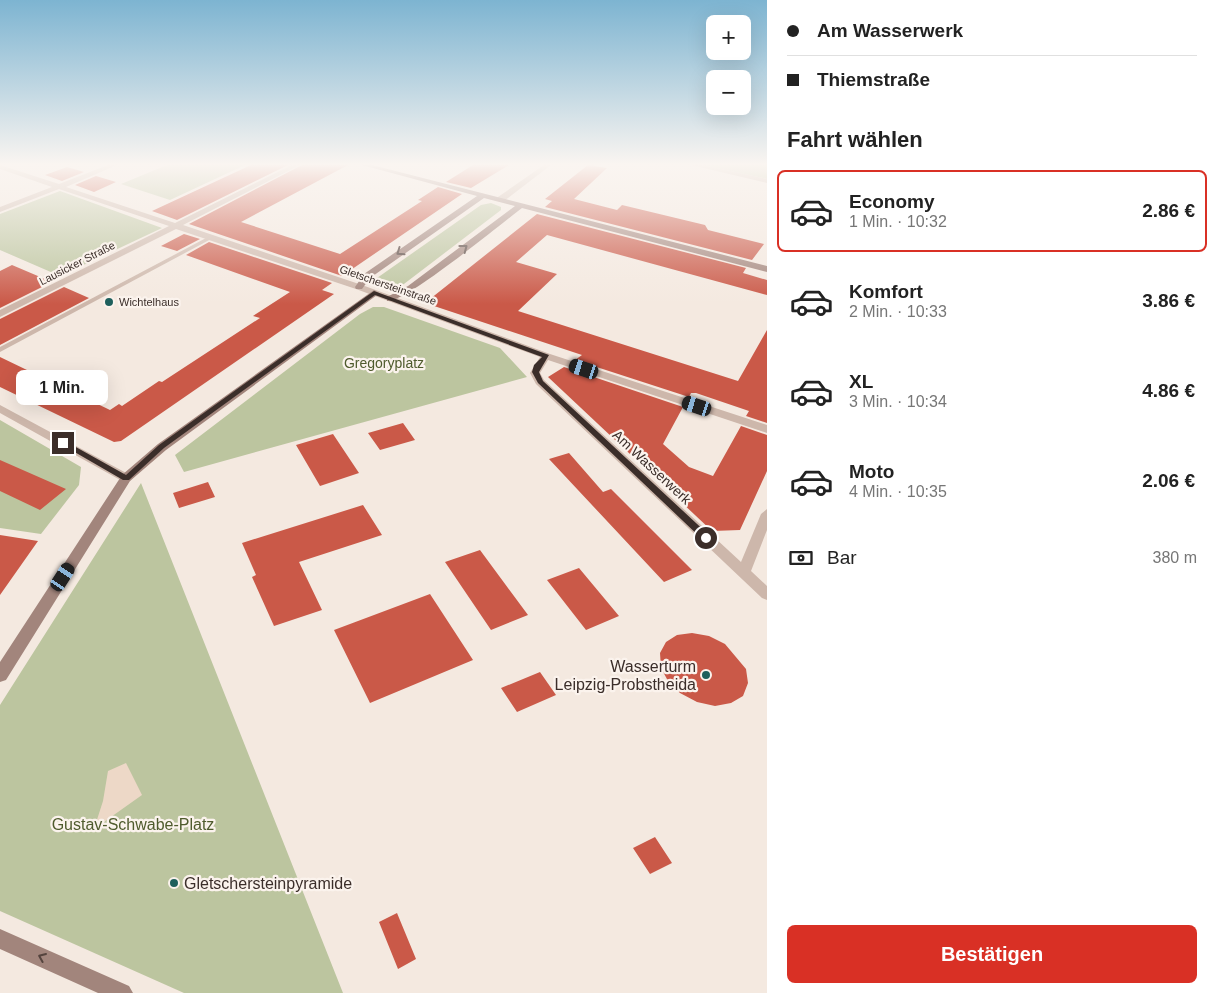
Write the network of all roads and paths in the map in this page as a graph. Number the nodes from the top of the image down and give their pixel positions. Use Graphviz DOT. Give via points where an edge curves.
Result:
graph roads {
  1 [pos="132,211"];
  2 [pos="205,211"];
  3 [pos="460,211"];
  4 [pos="513,211"];
  5 [pos="545,211"];
  6 [pos="176,226"];
  7 [pos="210,238"];
  8 [pos="767,269"];
  9 [pos="359,287"];
  10 [pos="374,293"];
  11 [pos="390,299"];
  12 [pos="0,314"];
  13 [pos="0,350"];
  14 [pos="546,356"];
  15 [pos="0,408"];
  16 [pos="767,429"];
  17 [pos="126,478"];
  18 [pos="767,514"];
  19 [pos="744,572"];
  20 [pos="767,594"];
  21 [pos="0,675"];
  22 [pos="0,939"];
  23 [pos="122,993"];
  1 -- 6 [label="street, Gletschersteinstraße"];
  2 -- 6 [label="street, Lausicker Straße"];
  3 -- 9 [label="street, one-way" via="367,276"];
  11 -- 4 [label="street, one-way" via="411,288"];
  5 -- 8 [label="street"];
  6 -- 7 [label="street, Gletschersteinstraße"];
  6 -- 12 [label="street, Lausicker Straße"];
  7 -- 9 [label="street, Gletschersteinstraße"];
  7 -- 13 [label="lane"];
  9 -- 10 [label="street, Gletschersteinstraße"];
  10 -- 11 [label="street, Gletschersteinstraße"];
  10 -- 17 [label="street" via="162,447"];
  11 -- 14 [label="street, Gletschersteinstraße"];
  14 -- 16 [label="street, Gletschersteinstraße"];
  14 -- 19 [label="street, Am Wasserwerk" via="535,372 540,382"];
  15 -- 17 [label="street"];
  17 -- 21 [label="street"];
  18 -- 19 [label="street"];
  19 -- 20 [label="street, Am Wasserwerk"];
  23 -- 22 [label="street, one-way"];
}
